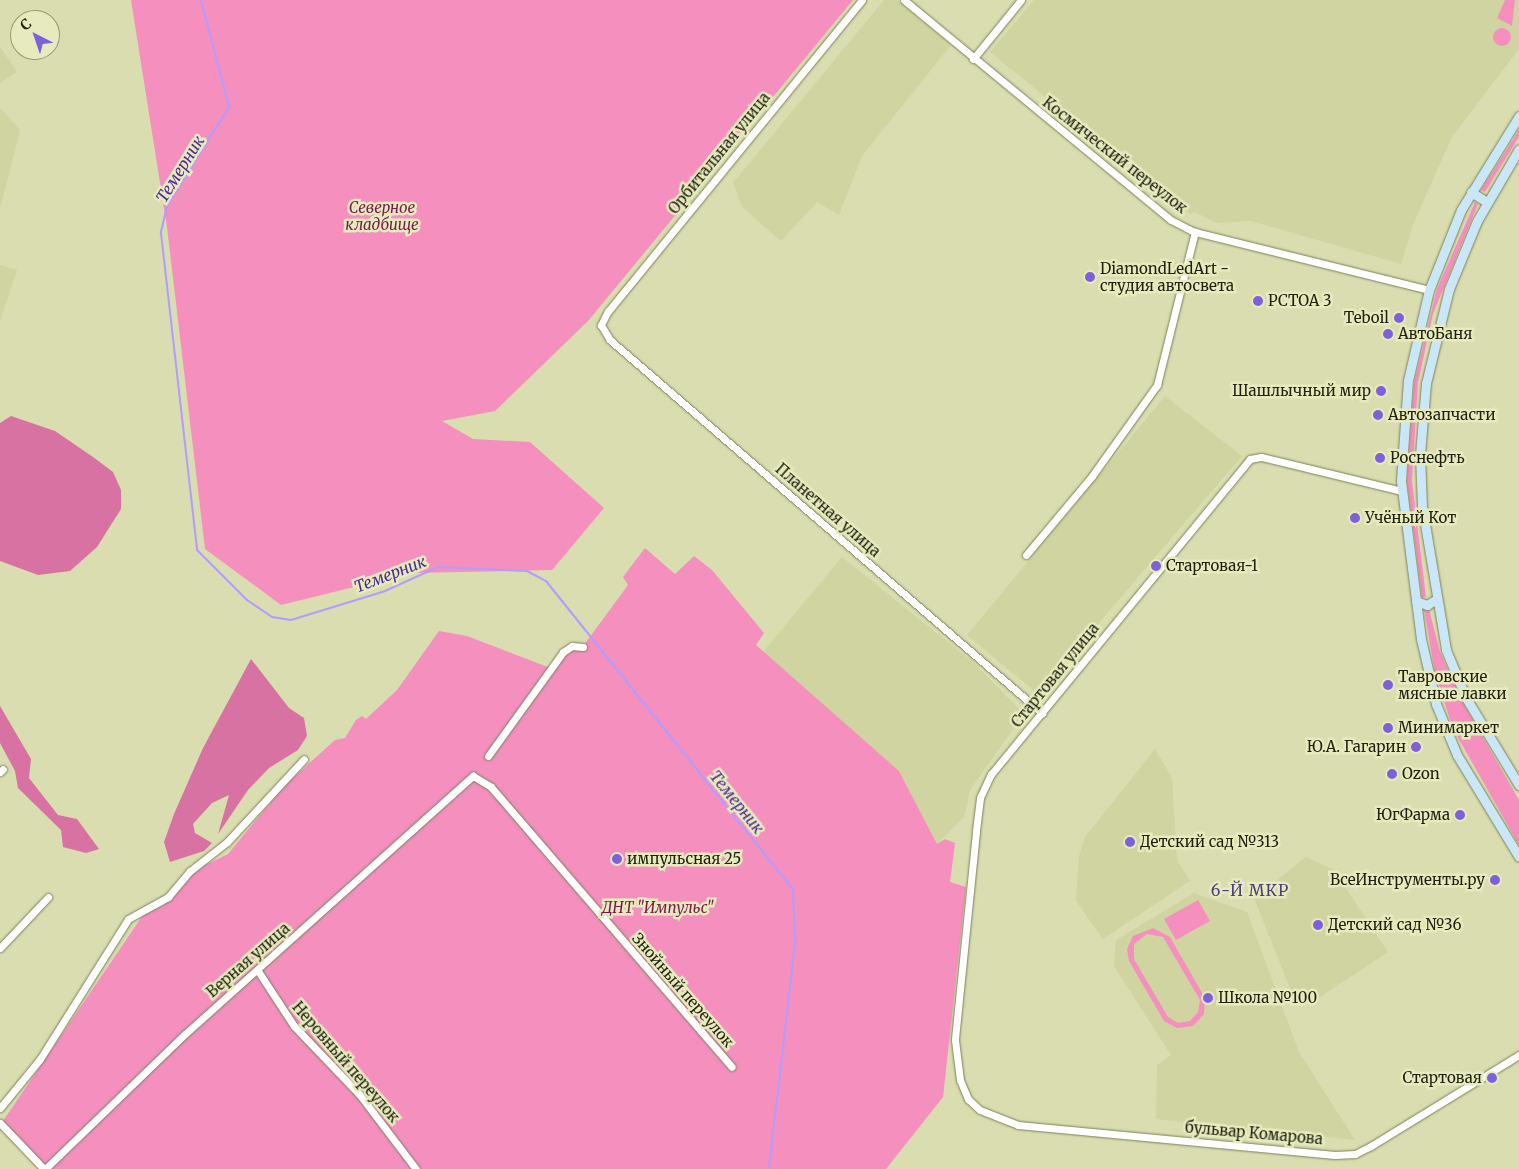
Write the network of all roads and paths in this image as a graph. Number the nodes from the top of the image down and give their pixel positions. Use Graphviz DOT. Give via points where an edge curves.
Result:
graph roads {
  1 [pos="862,0"];
  2 [pos="904,0"];
  3 [pos="1021,0"];
  4 [pos="973,60"];
  5 [pos="1519,116"];
  6 [pos="1519,149"];
  7 [pos="1471,192"];
  8 [pos="1487,202"];
  9 [pos="1195,232"];
  10 [pos="1429,290"];
  11 [pos="601,325"];
  12 [pos="1402,491"];
  13 [pos="1026,555"];
  14 [pos="1416,600"];
  15 [pos="1435,600"];
  16 [pos="583,648"];
  17 [pos="1042,713"];
  18 [pos="488,756"];
  19 [pos="304,759"];
  20 [pos="473,776"];
  21 [pos="1519,785"];
  22 [pos="1519,857"];
  23 [pos="48,897"];
  24 [pos="0,948"];
  25 [pos="258,971"];
  26 [pos="1519,1056"];
  27 [pos="732,1067"];
  28 [pos="968,1099"];
  29 [pos="0,1108"];
  30 [pos="0,1123"];
  31 [pos="44,1169"];
  32 [pos="416,1169"];
  1 -- 11 [label="street, Орбитальная улица" via="608,311"];
  2 -- 4 [label="street, Космический переулок"];
  3 -- 4 [label="street"];
  4 -- 9 [label="street, Космический переулок" via="1171,220"];
  5 -- 7 [label="main road"];
  6 -- 8 [label="main road"];
  7 -- 8 [label="main road"];
  7 -- 10 [label="main road"];
  8 -- 15 [label="main road" via="1449,288 1426,383 1420,480"];
  9 -- 10 [label="street, Космический переулок"];
  9 -- 13 [label="street" via="1157,385 1092,476"];
  10 -- 12 [label="main road" via="1408,380"];
  11 -- 17 [label="street, Планетная улица" via="610,340"];
  12 -- 14 [label="main road"];
  12 -- 17 [label="street, Стартовая улица" via="1261,457 1250,458"];
  14 -- 15 [label="main road" via="1427,605"];
  14 -- 22 [label="main road" via="1425,658 1447,731"];
  15 -- 21 [label="main road" via="1458,682"];
  16 -- 18 [label="street" via="572,646 563,652"];
  17 -- 28 [label="street, Стартовая улица" via="992,774 980,798 955,1040 960,1080"];
  19 -- 29 [label="street" via="227,842 190,871 168,896 128,919 40,1059"];
  20 -- 25 [label="street, Верная улица"];
  20 -- 27 [label="street, Знойный переулок" via="491,787"];
  23 -- 24 [label="street"];
  25 -- 31 [label="street, Верная улица" via="185,1034"];
  25 -- 32 [label="street, Неровный переулок" via="294,1026 359,1094"];
  26 -- 28 [label="street, бульвар Комарова" via="1354,1154 1018,1125 992,1118"];
  30 -- 31 [label="street"];
}
